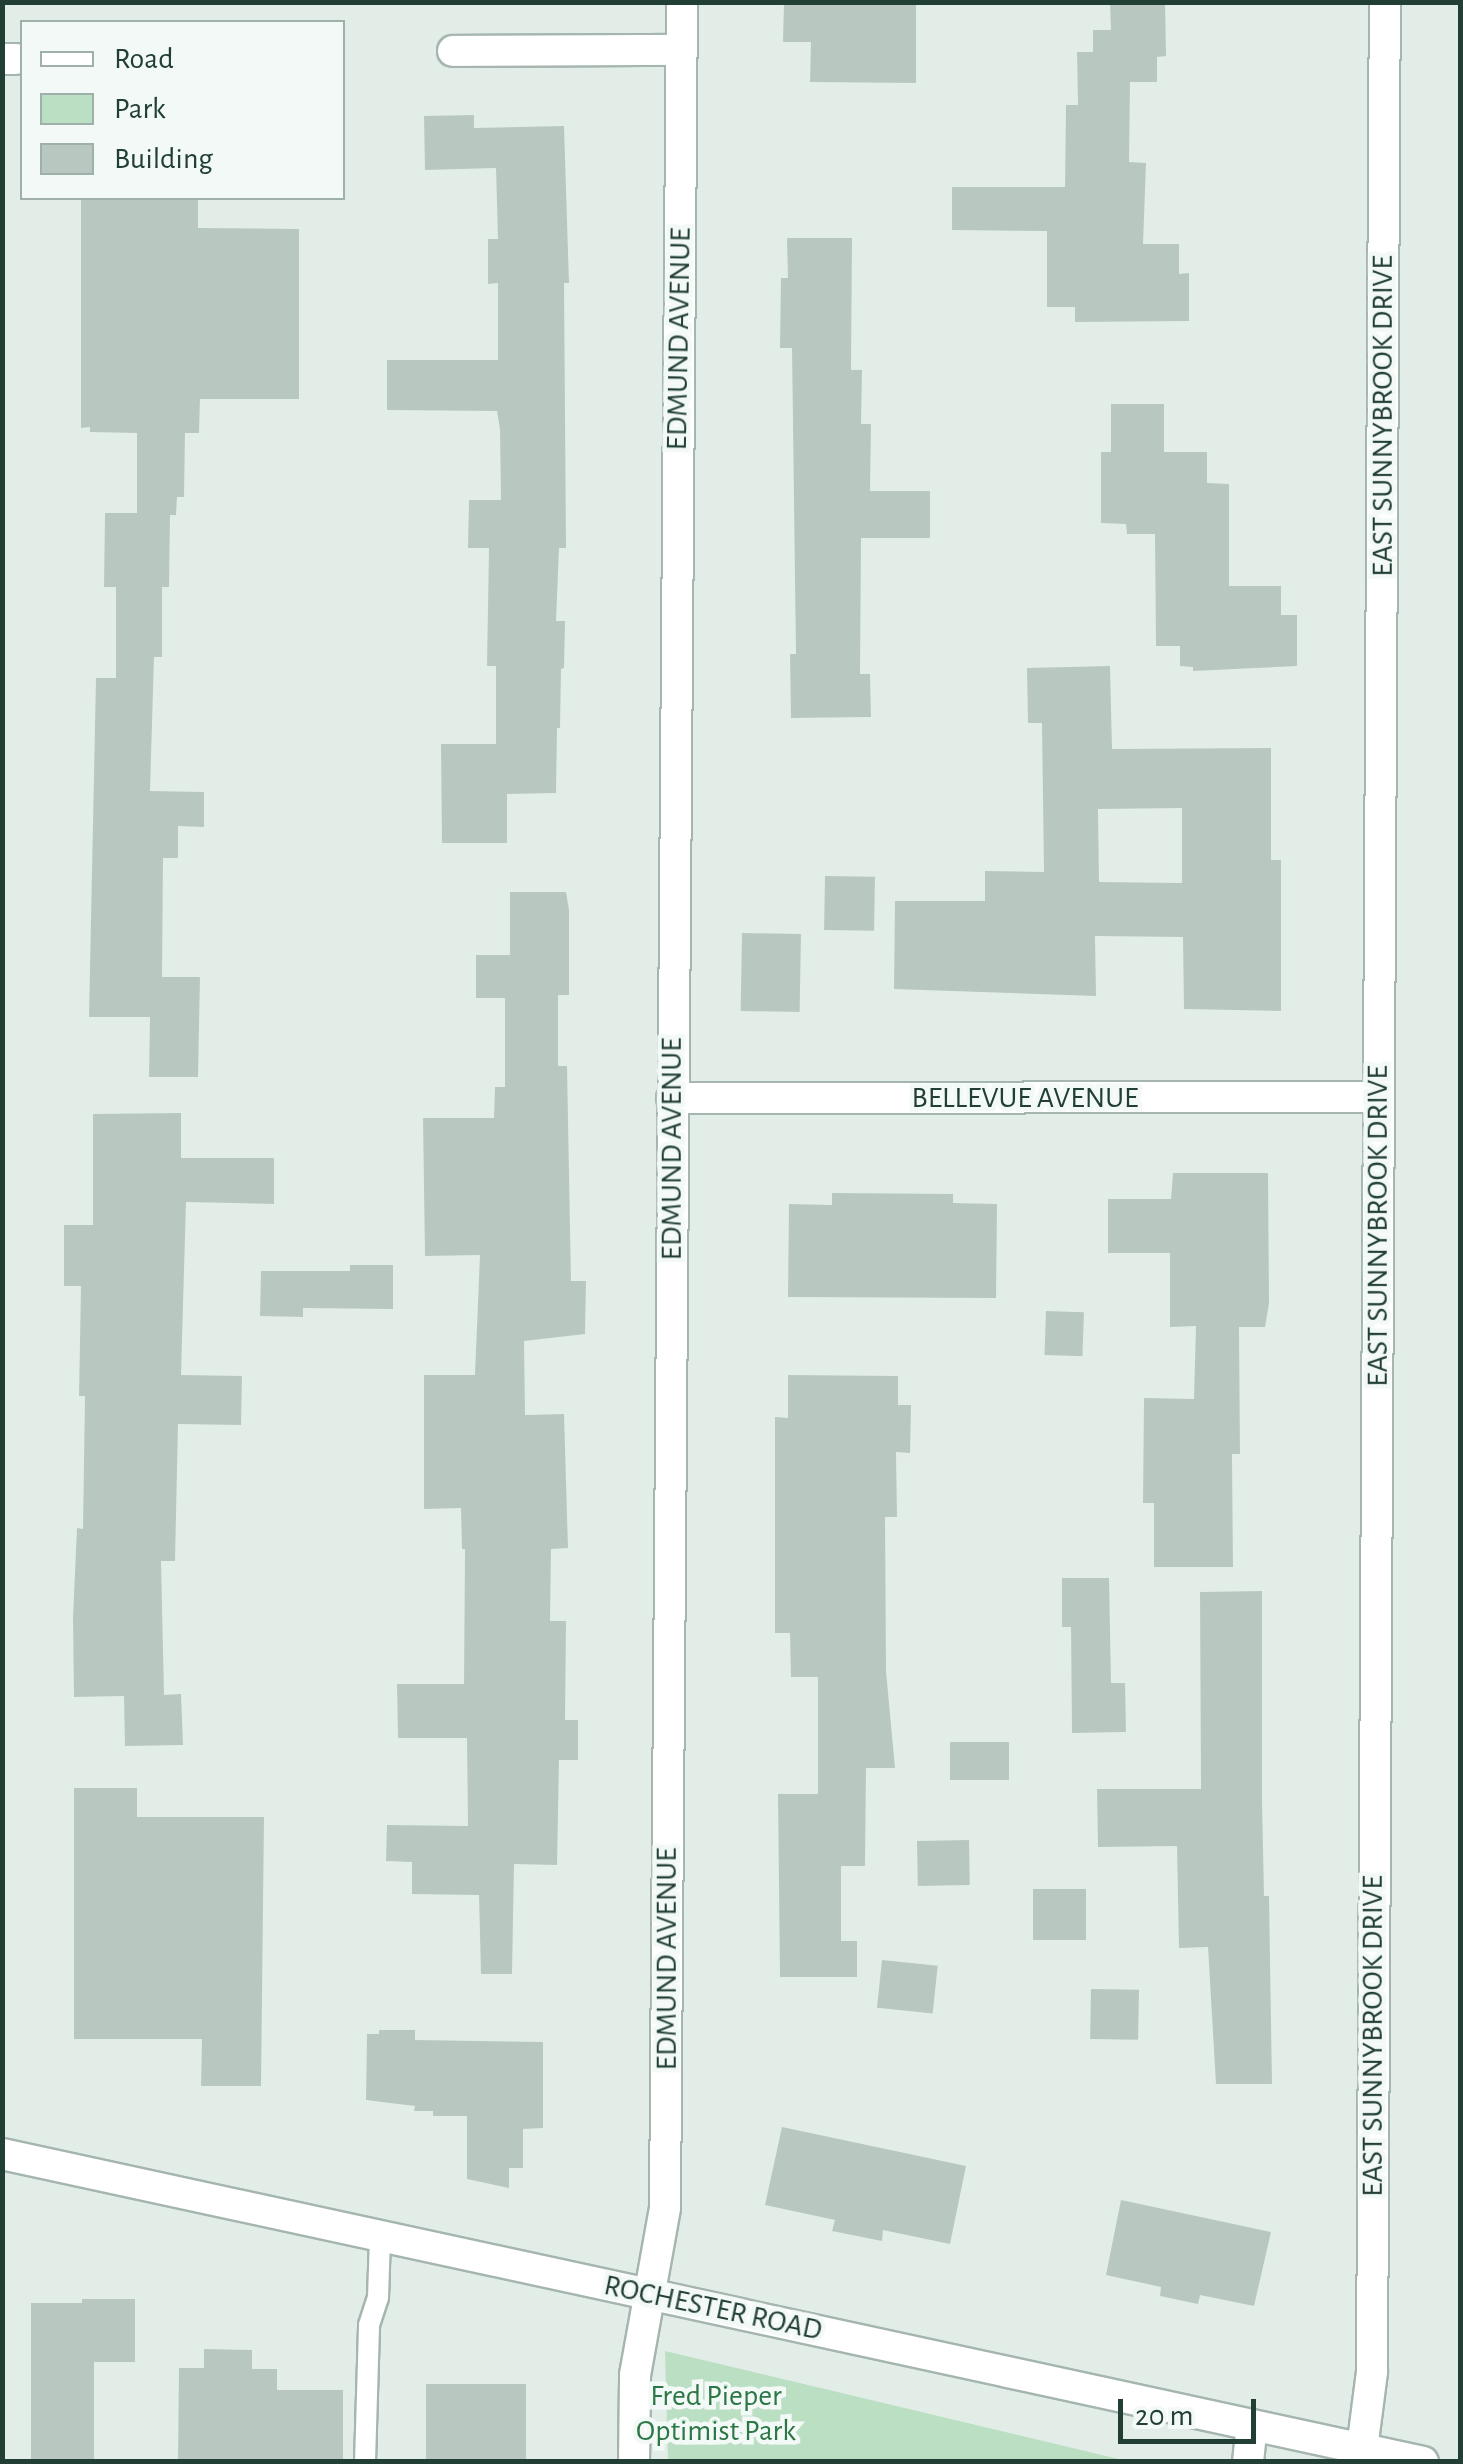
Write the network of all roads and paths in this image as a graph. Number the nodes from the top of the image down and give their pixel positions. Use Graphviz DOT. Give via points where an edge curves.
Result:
graph roads {
  1 [pos="682,2"];
  2 [pos="1385,2"];
  3 [pos="682,50"];
  4 [pos="453,51"];
  5 [pos="1378,1097"];
  6 [pos="672,1098"];
  7 [pos="2,2154"];
  8 [pos="380,2237"];
  9 [pos="651,2295"];
  10 [pos="1252,2425"];
  11 [pos="1362,2448"];
  12 [pos="365,2462"];
  13 [pos="634,2462"];
  14 [pos="1248,2462"];
  15 [pos="1423,2462"];
  1 -- 3 [label="street, EDMUND AVENUE"];
  2 -- 5 [label="street, EAST SUNNYBROOK DRIVE"];
  3 -- 4 [label="street"];
  3 -- 6 [label="street, EDMUND AVENUE"];
  5 -- 6 [label="street, BELLEVUE AVENUE"];
  5 -- 11 [label="street, EAST SUNNYBROOK DRIVE" via="1372,2372"];
  6 -- 9 [label="street, EDMUND AVENUE" via="665,2208"];
  7 -- 8 [label="street, ROCHESTER ROAD"];
  8 -- 9 [label="street, ROCHESTER ROAD"];
  8 -- 12 [label="lane" via="378,2298 368,2326"];
  9 -- 10 [label="street, ROCHESTER ROAD"];
  9 -- 13 [label="street, EDMUND AVENUE" via="635,2375"];
  10 -- 11 [label="street, ROCHESTER ROAD"];
  10 -- 14 [label="street"];
  11 -- 15 [label="street, ROCHESTER ROAD"];
}
